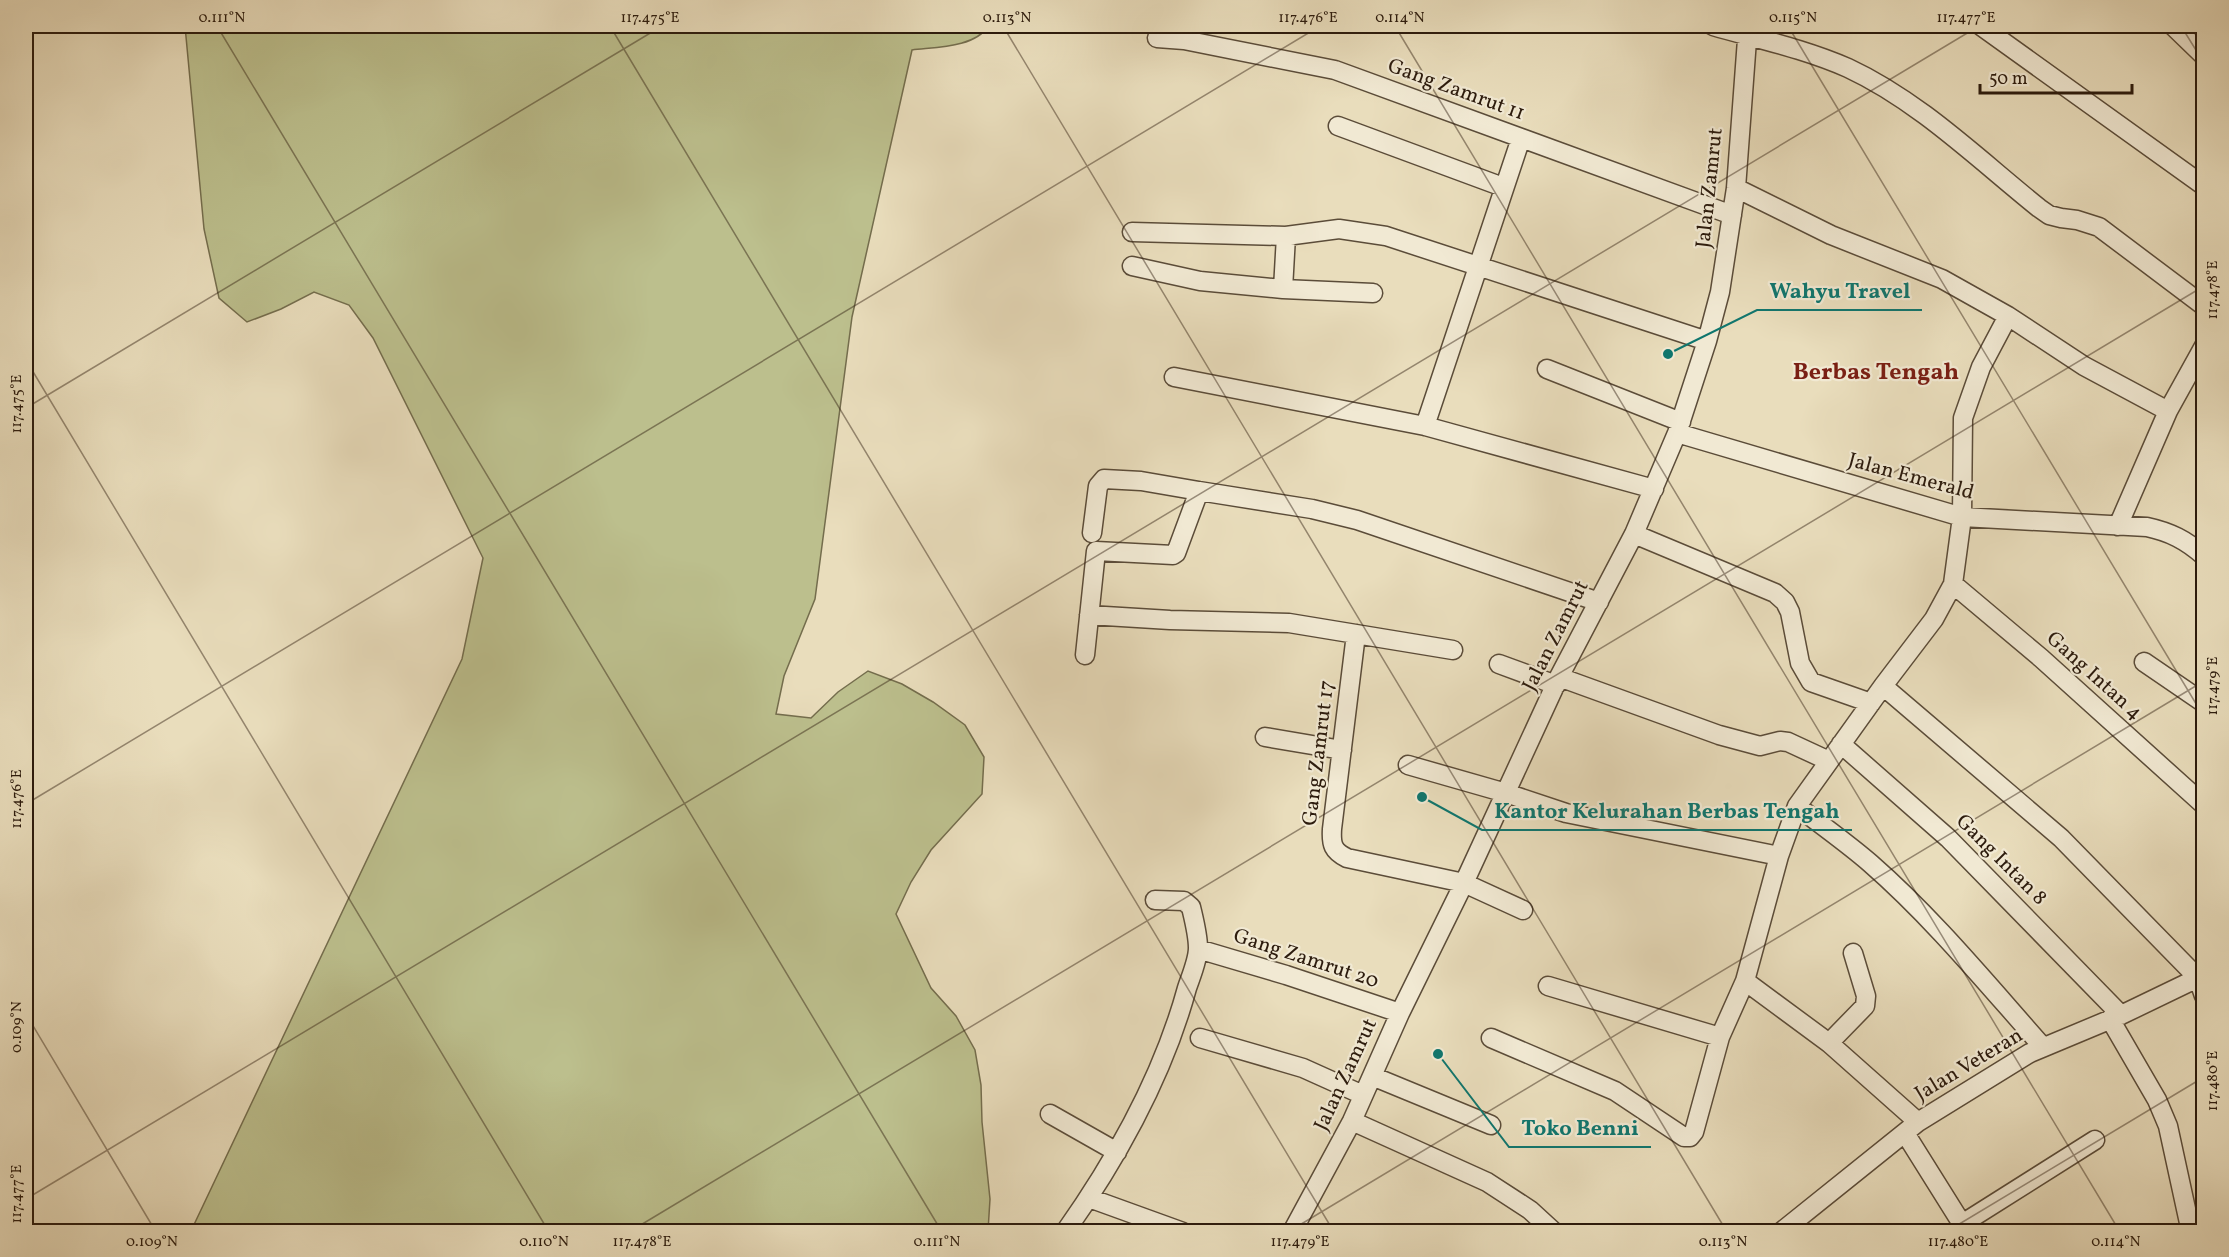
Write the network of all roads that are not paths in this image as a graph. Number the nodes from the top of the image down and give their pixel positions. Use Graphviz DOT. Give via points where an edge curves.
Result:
graph roads {
  1 [pos="1713,26"];
  2 [pos="1981,26"];
  3 [pos="2173,26"];
  4 [pos="1747,30"];
  5 [pos="1188,33"];
  6 [pos="1157,38"];
  7 [pos="2204,56"];
  8 [pos="1338,126"];
  9 [pos="1521,138"];
  10 [pos="2204,186"];
  11 [pos="1503,187"];
  12 [pos="1736,188"];
  13 [pos="1732,215"];
  14 [pos="1132,232"];
  15 [pos="1286,236"];
  16 [pos="1477,265"];
  17 [pos="1132,266"];
  18 [pos="1283,289"];
  19 [pos="1373,293"];
  20 [pos="2204,306"];
  21 [pos="2008,316"];
  22 [pos="1707,340"];
  23 [pos="2204,346"];
  24 [pos="1547,369"];
  25 [pos="1174,377"];
  26 [pos="2168,411"];
  27 [pos="1425,426"];
  28 [pos="1679,428"];
  29 [pos="1654,489"];
  30 [pos="1198,491"];
  31 [pos="1962,517"];
  32 [pos="2118,526"];
  33 [pos="1092,533"];
  34 [pos="1634,534"];
  35 [pos="2204,556"];
  36 [pos="1953,584"];
  37 [pos="1599,602"];
  38 [pos="1089,615"];
  39 [pos="1356,633"];
  40 [pos="1453,650"];
  41 [pos="1085,655"];
  42 [pos="2145,662"];
  43 [pos="1499,663"];
  44 [pos="1557,681"];
  45 [pos="1883,686"];
  46 [pos="1871,703"];
  47 [pos="2204,703"];
  48 [pos="1265,737"];
  49 [pos="1841,744"];
  50 [pos="1342,750"];
  51 [pos="1829,761"];
  52 [pos="1408,765"];
  53 [pos="1506,792"];
  54 [pos="1797,806"];
  55 [pos="2204,806"];
  56 [pos="1779,856"];
  57 [pos="1464,883"];
  58 [pos="1155,900"];
  59 [pos="1522,910"];
  60 [pos="1198,949"];
  61 [pos="1853,953"];
  62 [pos="2201,976"];
  63 [pos="1745,981"];
  64 [pos="1548,986"];
  65 [pos="2204,996"];
  66 [pos="1400,1013"];
  67 [pos="2115,1017"];
  68 [pos="1720,1037"];
  69 [pos="1200,1038"];
  70 [pos="1491,1038"];
  71 [pos="1829,1043"];
  72 [pos="2043,1047"];
  73 [pos="1372,1076"];
  74 [pos="1363,1095"];
  75 [pos="1050,1114"];
  76 [pos="1352,1121"];
  77 [pos="1491,1125"];
  78 [pos="1911,1128"];
  79 [pos="2095,1140"];
  80 [pos="1117,1152"];
  81 [pos="1089,1198"];
  82 [pos="1964,1228"];
  83 [pos="1065,1232"];
  84 [pos="1183,1232"];
  85 [pos="1292,1232"];
  86 [pos="1554,1232"];
  87 [pos="1781,1232"];
  88 [pos="2191,1232"];
  1 -- 4 [label="street"];
  2 -- 10 [label="street"];
  3 -- 7 [label="street"];
  4 -- 12 [label="street, Jalan Zamrut"];
  4 -- 20 [label="street" via="1849,69 1894,93 2049,215 2099,227"];
  5 -- 6 [label="street, Gang Zamrut 11"];
  5 -- 9 [label="street, Gang Zamrut 11" via="1335,70"];
  8 -- 11 [label="street"];
  9 -- 11 [label="street"];
  9 -- 13 [label="street, Gang Zamrut 11"];
  11 -- 16 [label="street"];
  12 -- 13 [label="street, Jalan Zamrut"];
  12 -- 21 [label="street" via="1831,236 1942,279"];
  13 -- 22 [label="street, Jalan Zamrut" via="1720,292"];
  14 -- 15 [label="street"];
  15 -- 16 [label="street" via="1338,229 1361,231"];
  15 -- 18 [label="street"];
  16 -- 22 [label="street"];
  16 -- 27 [label="street"];
  17 -- 18 [label="street" via="1200,281"];
  18 -- 19 [label="street"];
  21 -- 26 [label="street" via="2094,372"];
  21 -- 31 [label="street" via="1981,367 1963,418"];
  22 -- 28 [label="street, Jalan Zamrut"];
  23 -- 26 [label="street"];
  24 -- 28 [label="street, Jalan Emerald"];
  25 -- 27 [label="street"];
  26 -- 32 [label="street"];
  27 -- 29 [label="street"];
  28 -- 29 [label="street, Jalan Zamrut"];
  28 -- 31 [label="street, Jalan Emerald"];
  29 -- 34 [label="street, Jalan Zamrut"];
  30 -- 33 [label="street" via="1104,479 1099,483"];
  30 -- 37 [label="street" via="1357,520"];
  30 -- 38 [label="street" via="1173,555 1096,551"];
  31 -- 32 [label="street, Jalan Emerald"];
  31 -- 36 [label="street"];
  32 -- 35 [label="street, Jalan Emerald" via="2165,531"];
  34 -- 37 [label="street, Jalan Zamrut"];
  34 -- 46 [label="street" via="1775,593 1790,612 1800,663 1811,682"];
  36 -- 45 [label="street" via="1934,619"];
  36 -- 55 [label="street, Gang Intan 4"];
  37 -- 44 [label="street, Jalan Zamrut"];
  38 -- 39 [label="street" via="1289,623"];
  38 -- 41 [label="street"];
  39 -- 40 [label="street"];
  39 -- 50 [label="street, Gang Zamrut 17"];
  42 -- 47 [label="street"];
  43 -- 44 [label="street"];
  44 -- 51 [label="street" via="1760,746 1788,742"];
  44 -- 53 [label="street, Jalan Zamrut"];
  45 -- 46 [label="street"];
  45 -- 62 [label="street" via="2061,838"];
  46 -- 49 [label="street"];
  48 -- 50 [label="street"];
  49 -- 51 [label="street"];
  49 -- 67 [label="street, Gang Intan 8" via="1948,838"];
  50 -- 57 [label="street, Gang Zamrut 17" via="1332,829 1334,849 1347,858"];
  51 -- 54 [label="street"];
  52 -- 53 [label="street"];
  53 -- 56 [label="street" via="1591,819"];
  53 -- 57 [label="street, Jalan Zamrut"];
  54 -- 56 [label="street"];
  54 -- 72 [label="street" via="1869,863 1915,907"];
  56 -- 63 [label="street"];
  57 -- 59 [label="street"];
  57 -- 66 [label="street, Jalan Zamrut"];
  58 -- 60 [label="street" via="1188,903"];
  60 -- 66 [label="street, Gang Zamrut 20"];
  60 -- 80 [label="street" via="1161,1066"];
  61 -- 71 [label="street" via="1866,996 1865,1006"];
  62 -- 65 [label="street"];
  62 -- 67 [label="street, Jalan Veteran"];
  63 -- 68 [label="street"];
  63 -- 71 [label="street"];
  64 -- 68 [label="street"];
  66 -- 73 [label="street, Jalan Zamrut"];
  67 -- 72 [label="street, Jalan Veteran"];
  67 -- 88 [label="street, Gang Intan 8" via="2168,1126"];
  68 -- 70 [label="street" via="1694,1132 1687,1137 1615,1091"];
  69 -- 74 [label="street" via="1303,1068"];
  71 -- 78 [label="street"];
  72 -- 78 [label="street, Jalan Veteran"];
  73 -- 74 [label="street, Jalan Zamrut"];
  73 -- 77 [label="street"];
  74 -- 76 [label="street, Jalan Zamrut"];
  75 -- 80 [label="street"];
  76 -- 85 [label="street, Jalan Zamrut"];
  76 -- 86 [label="street" via="1487,1182 1530,1210"];
  78 -- 82 [label="street"];
  78 -- 87 [label="street, Jalan Veteran"];
  79 -- 82 [label="street"];
  80 -- 81 [label="street"];
  81 -- 83 [label="street"];
  81 -- 84 [label="street"];
}
